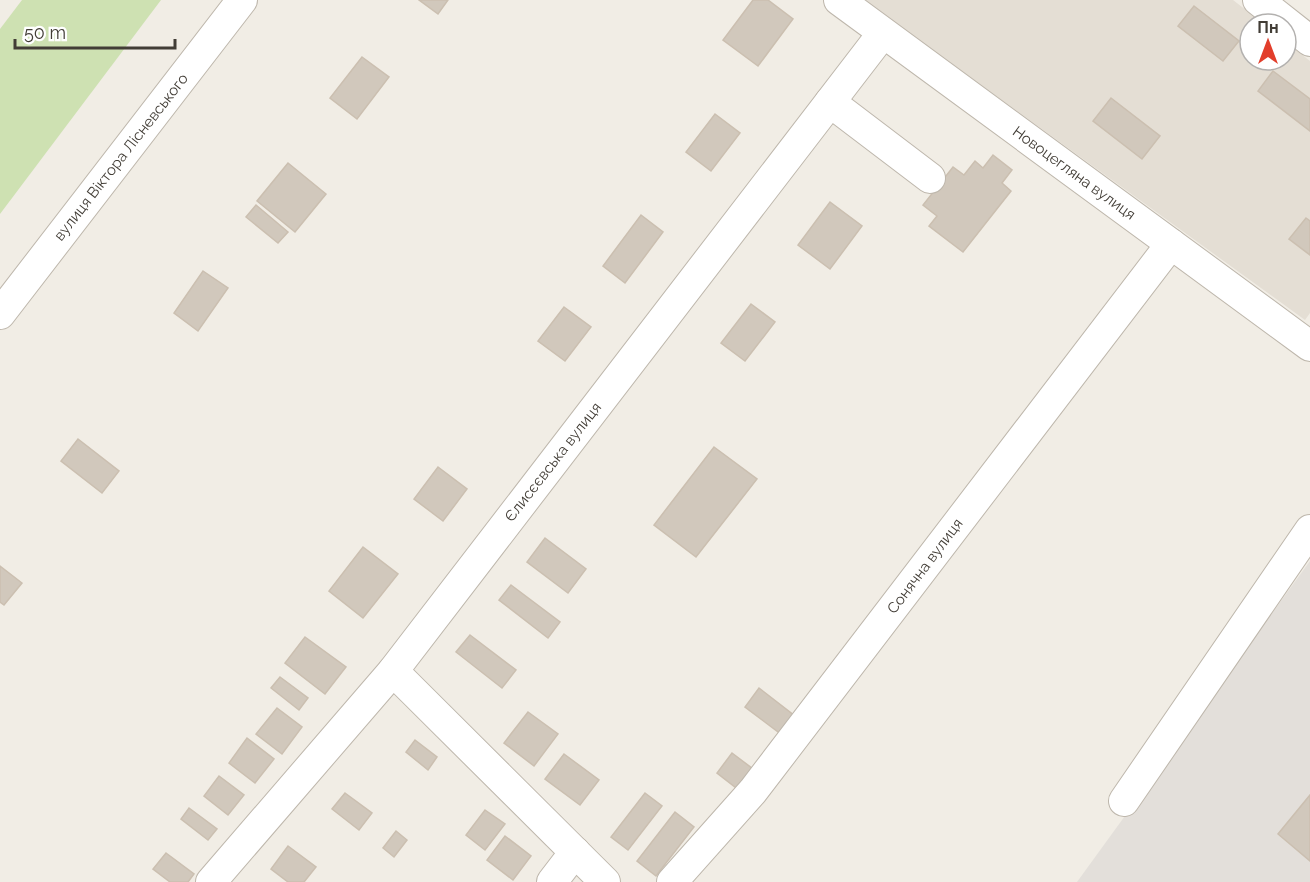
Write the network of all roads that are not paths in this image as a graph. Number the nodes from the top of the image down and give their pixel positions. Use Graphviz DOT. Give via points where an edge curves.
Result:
graph roads {
  1 [pos="242,0"];
  2 [pos="839,0"];
  3 [pos="1258,0"];
  4 [pos="883,33"];
  5 [pos="1310,41"];
  6 [pos="830,102"];
  7 [pos="930,178"];
  8 [pos="1171,244"];
  9 [pos="0,314"];
  10 [pos="1310,346"];
  11 [pos="1310,530"];
  12 [pos="393,671"];
  13 [pos="1124,801"];
  14 [pos="575,852"];
  15 [pos="212,882"];
  16 [pos="552,882"];
  17 [pos="605,882"];
  18 [pos="672,882"];
  1 -- 9 [label="street, вулиця Віктора Лісневського"];
  2 -- 4 [label="street, Новоцегляна вулиця"];
  3 -- 5 [label="street"];
  4 -- 6 [label="street, Єлисєєвська вулиця"];
  4 -- 8 [label="street, Новоцегляна вулиця"];
  6 -- 7 [label="street"];
  6 -- 12 [label="street, Єлисєєвська вулиця"];
  8 -- 10 [label="street, Новоцегляна вулиця"];
  8 -- 18 [label="street, Сонячна вулиця" via="753,791"];
  11 -- 13 [label="street"];
  12 -- 14 [label="street"];
  12 -- 15 [label="street, Єлисєєвська вулиця"];
  14 -- 16 [label="street"];
  14 -- 17 [label="street"];
}
